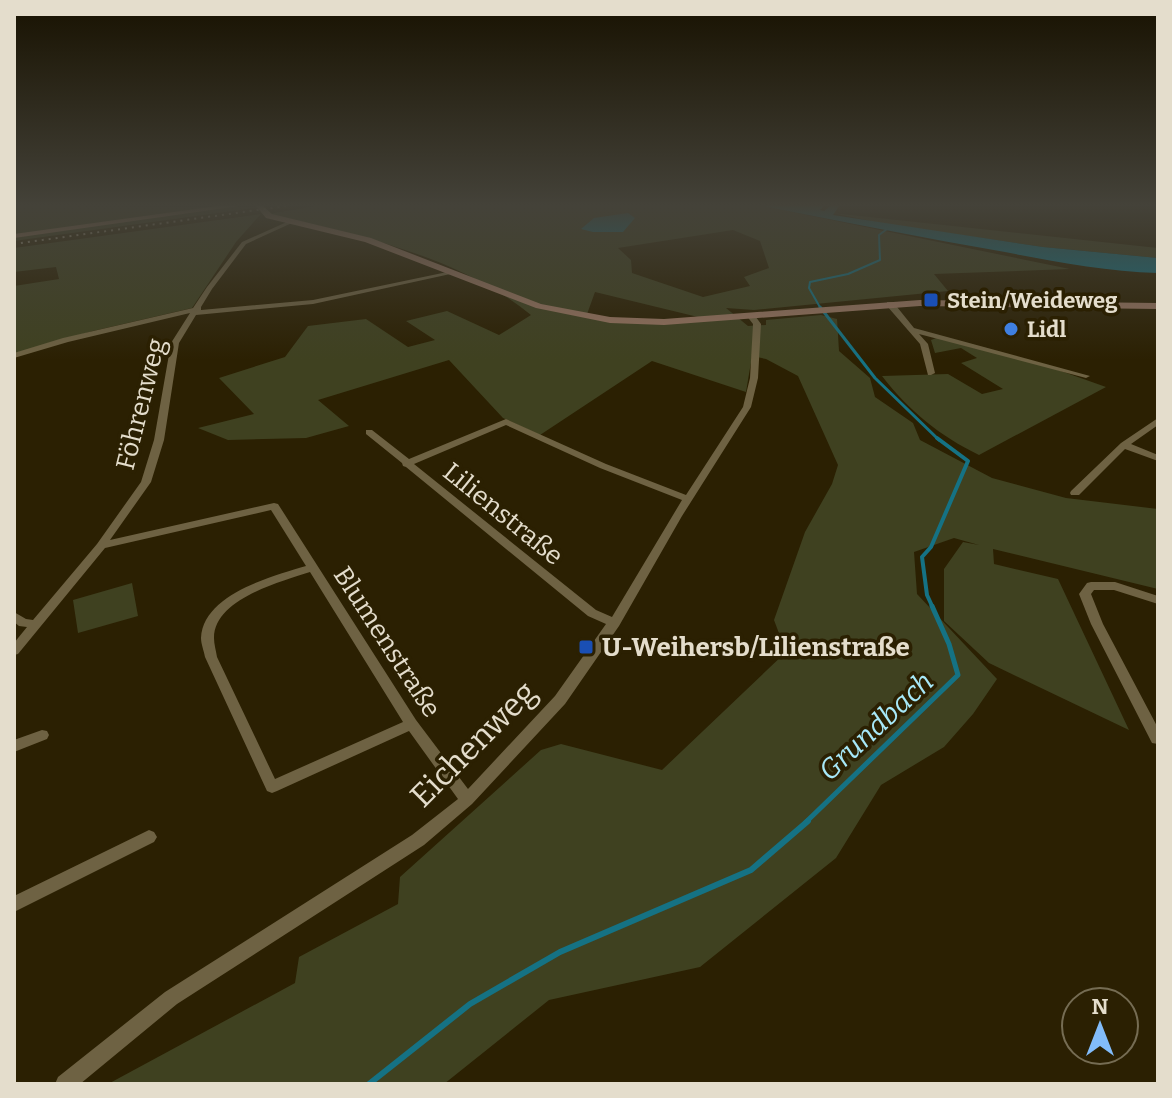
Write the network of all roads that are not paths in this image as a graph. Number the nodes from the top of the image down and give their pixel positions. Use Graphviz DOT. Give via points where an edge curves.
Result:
graph roads {
  1 [pos="231,257"];
  2 [pos="412,257"];
  3 [pos="452,273"];
  4 [pos="890,304"];
  5 [pos="1158,306"];
  6 [pos="196,311"];
  7 [pos="750,315"];
  8 [pos="914,330"];
  9 [pos="14,356"];
  10 [pos="931,373"];
  11 [pos="1086,376"];
  12 [pos="1158,421"];
  13 [pos="369,432"];
  14 [pos="1124,445"];
  15 [pos="1158,458"];
  16 [pos="406,464"];
  17 [pos="1075,493"];
  18 [pos="688,499"];
  19 [pos="101,546"];
  20 [pos="310,568"];
  21 [pos="1158,600"];
  22 [pos="14,616"];
  23 [pos="615,623"];
  24 [pos="36,624"];
  25 [pos="14,651"];
  26 [pos="411,724"];
  27 [pos="42,735"];
  28 [pos="1157,739"];
  29 [pos="14,746"];
  30 [pos="467,800"];
  31 [pos="149,837"];
  32 [pos="14,904"];
  33 [pos="65,1084"];
  1 -- 6 [label="street, Föhrenweg"];
  2 -- 3 [label="street"];
  3 -- 6 [label="street" via="313,302"];
  3 -- 7 [label="street" via="539,306 586,317 664,322"];
  4 -- 5 [label="street"];
  4 -- 7 [label="street"];
  4 -- 8 [label="street"];
  6 -- 9 [label="street"];
  6 -- 19 [label="street, Föhrenweg" via="171,355 153,465"];
  7 -- 18 [label="street, Eichenweg" via="757,324 752,394"];
  8 -- 10 [label="street" via="924,344"];
  8 -- 11 [label="street"];
  12 -- 14 [label="street"];
  13 -- 16 [label="street, Lilienstraße"];
  14 -- 15 [label="street"];
  14 -- 17 [label="street"];
  16 -- 18 [label="street" via="506,422"];
  16 -- 23 [label="street, Lilienstraße" via="592,613"];
  18 -- 23 [label="street, Eichenweg"];
  19 -- 20 [label="street, Blumenstraße" via="274,506"];
  19 -- 24 [label="street, Föhrenweg"];
  20 -- 26 [label="street, Blumenstraße"];
  20 -- 26 [label="street" via="234,598 216,614 207,637 211,657 272,787"];
  21 -- 28 [label="street" via="1097,584 1087,589 1086,601"];
  22 -- 24 [label="street"];
  23 -- 30 [label="street, Eichenweg" via="560,700"];
  24 -- 25 [label="street, Föhrenweg"];
  26 -- 30 [label="street, Blumenstraße"];
  27 -- 29 [label="street"];
  30 -- 33 [label="street, Eichenweg" via="377,868 171,998"];
  31 -- 32 [label="street"];
}
